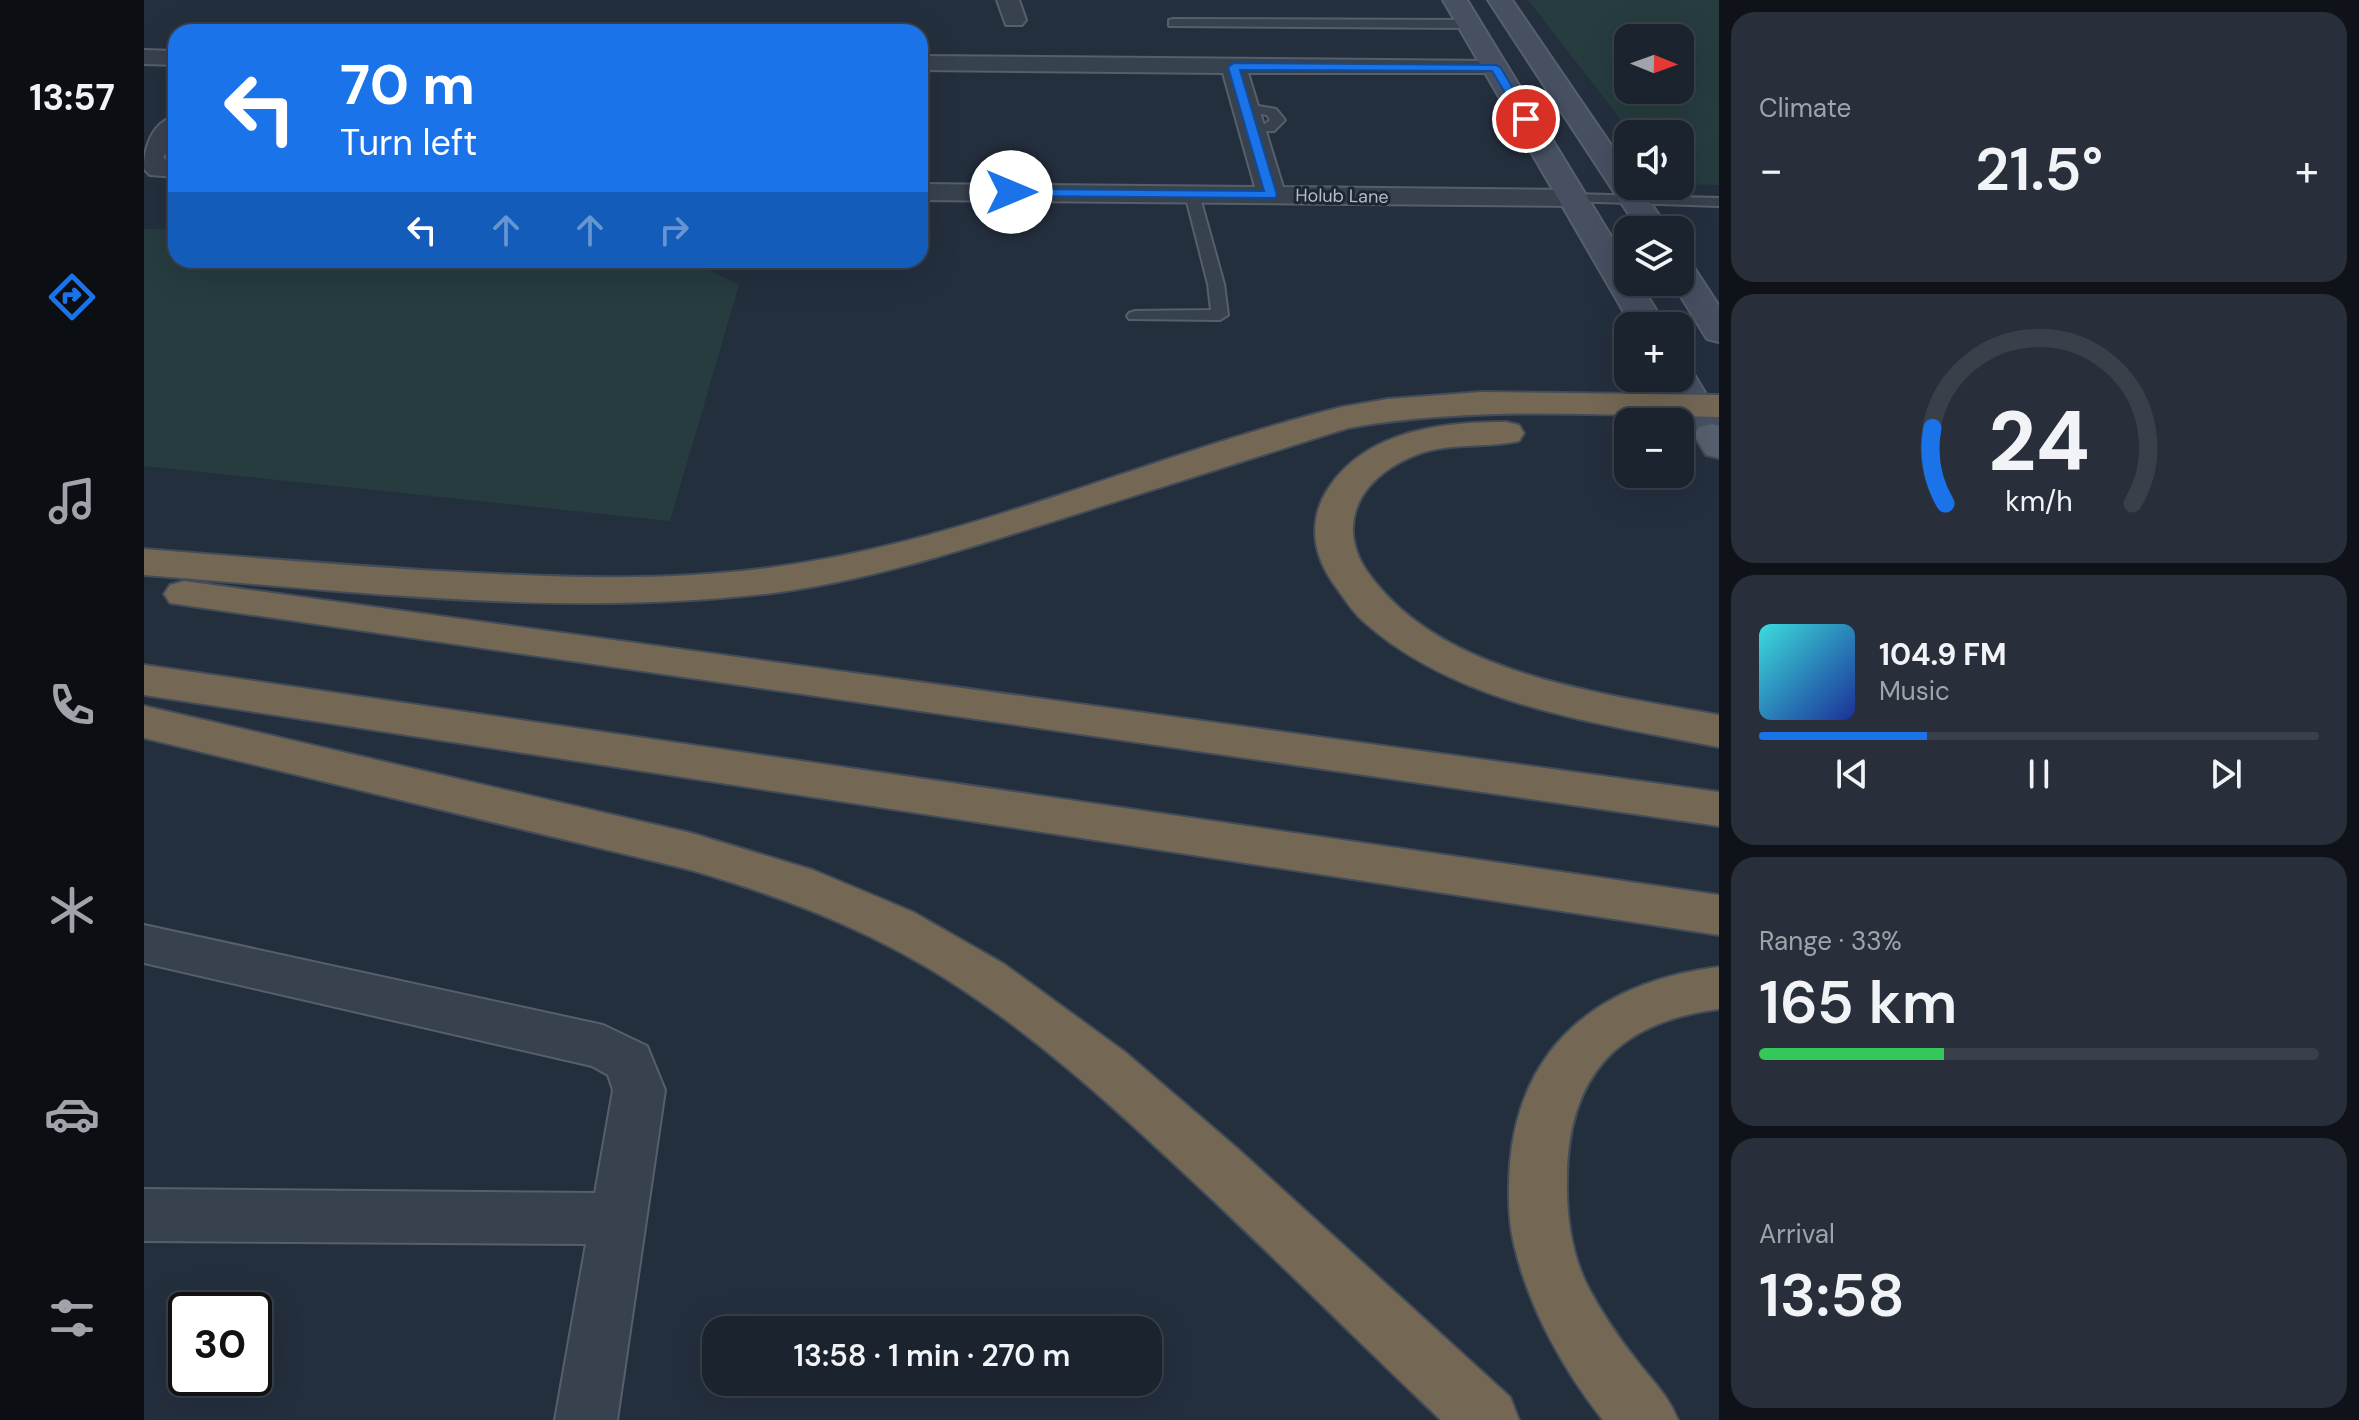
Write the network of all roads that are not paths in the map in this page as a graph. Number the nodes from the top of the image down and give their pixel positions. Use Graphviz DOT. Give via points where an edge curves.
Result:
graph roads {
  1 [pos="1455,0"];
  2 [pos="1500,0"];
  3 [pos="1173,23"];
  4 [pos="1469,24"];
  5 [pos="144,57"];
  6 [pos="168,58"];
  7 [pos="928,63"];
  8 [pos="1234,67"];
  9 [pos="1496,68"];
  10 [pos="168,134"];
  11 [pos="168,169"];
  12 [pos="928,192"];
  13 [pos="1192,194"];
  14 [pos="1271,195"];
  15 [pos="1573,198"];
  16 [pos="1636,201"];
  17 [pos="1719,202"];
  18 [pos="1645,216"];
  19 [pos="1694,292"];
  20 [pos="1641,312"];
  21 [pos="1135,316"];
  22 [pos="1719,332"];
  23 [pos="1704,420"];
  24 [pos="1614,434"];
  25 [pos="144,562"];
  26 [pos="144,588"];
  27 [pos="144,680"];
  28 [pos="144,722"];
  29 [pos="1719,731"];
  30 [pos="1719,809"];
  31 [pos="1719,915"];
  32 [pos="144,944"];
  33 [pos="1719,988"];
  34 [pos="144,1215"];
  35 [pos="619,1219"];
  36 [pos="586,1420"];
  37 [pos="1487,1420"];
  38 [pos="1646,1420"];
  1 -- 4 [label="main road"];
  2 -- 16 [label="main road"];
  3 -- 4 [label="lane"];
  4 -- 9 [label="main road"];
  5 -- 6 [label="street"];
  7 -- 8 [label="street"];
  8 -- 9 [label="street"];
  8 -- 14 [label="street"];
  9 -- 15 [label="main road"];
  10 -- 11 [label="street" via="148,158"];
  12 -- 13 [label="street, Holub Lane"];
  13 -- 14 [label="street, Holub Lane"];
  13 -- 21 [label="lane" via="1220,315"];
  14 -- 15 [label="street, Holub Lane"];
  15 -- 16 [label="lane"];
  15 -- 20 [label="main road"];
  16 -- 17 [label="lane"];
  16 -- 18 [label="main road"];
  19 -- 22 [label="main road"];
  23 -- 25 [label="highway" via="1469,404 1384,409 913,552 719,586 535,590"];
  24 -- 29 [label="highway" via="1447,435 1382,455 1340,497 1334,523 1336,555 1375,612 1414,642 1461,667 1562,697"];
  26 -- 30 [label="highway"];
  27 -- 31 [label="highway"];
  28 -- 37 [label="highway" via="671,846 813,889 893,925 1001,987 1124,1084"];
  32 -- 35 [label="street" via="603,1047 629,1061 639,1090"];
  33 -- 38 [label="highway" via="1659,1000 1617,1019 1580,1050 1553,1092 1539,1139 1537,1200 1547,1259 1576,1326 1626,1400"];
  34 -- 35 [label="street"];
  35 -- 36 [label="street"];
}
